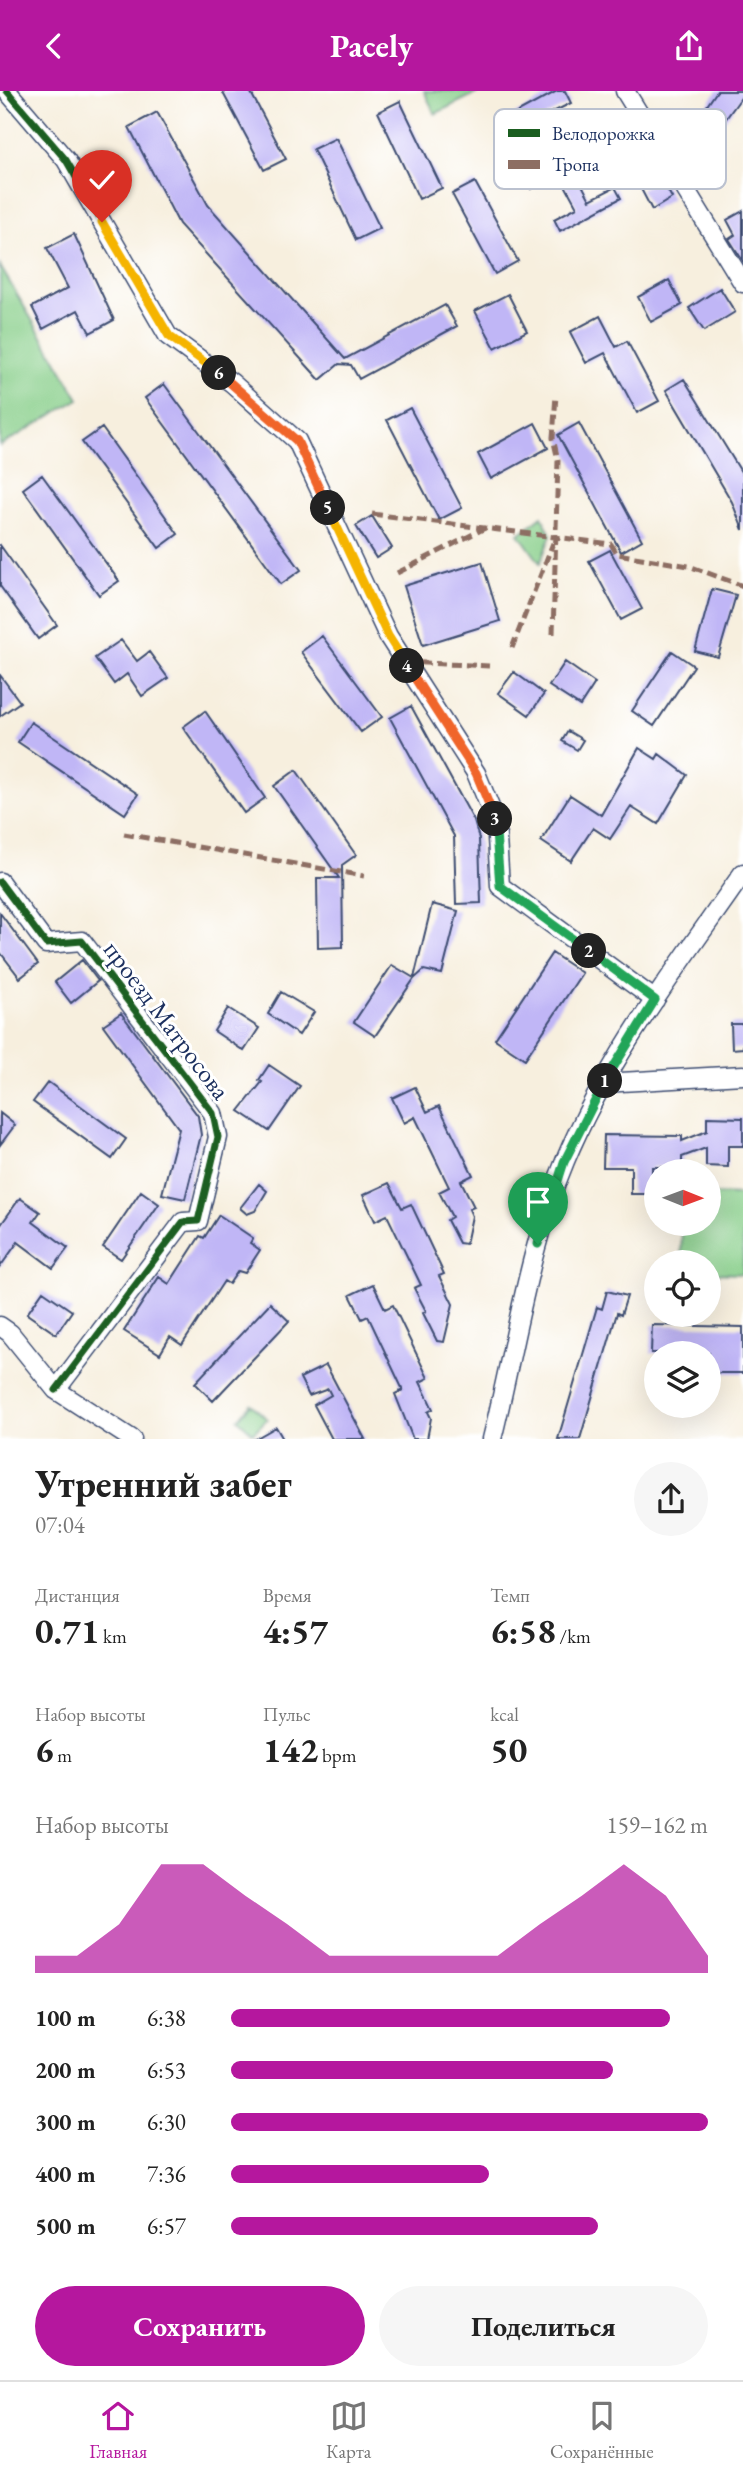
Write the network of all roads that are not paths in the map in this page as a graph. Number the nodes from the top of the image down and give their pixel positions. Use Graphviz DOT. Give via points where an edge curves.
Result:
graph roads {
  1 [pos="7,91"];
  2 [pos="625,91"];
  3 [pos="636,109"];
  4 [pos="685,189"];
  5 [pos="743,283"];
  6 [pos="743,873"];
  7 [pos="0,882"];
  8 [pos="655,1000"];
  9 [pos="743,1075"];
  10 [pos="603,1083"];
  11 [pos="0,1326"];
  12 [pos="56,1390"];
  13 [pos="132,1439"];
  14 [pos="492,1439"];
  1 -- 8 [label="street" via="66,160 169,336 232,383 297,441 388,636 476,773 496,821 500,886"];
  2 -- 3 [label="street"];
  4 -- 5 [label="street"];
  6 -- 8 [label="street"];
  7 -- 12 [label="street, проезд Матросова" via="46,944 82,941 214,1113 218,1137 198,1221 183,1222"];
  8 -- 10 [label="street"];
  9 -- 10 [label="street"];
  10 -- 14 [label="street" via="564,1162 544,1223"];
  11 -- 12 [label="street"];
  12 -- 13 [label="street"];
}
